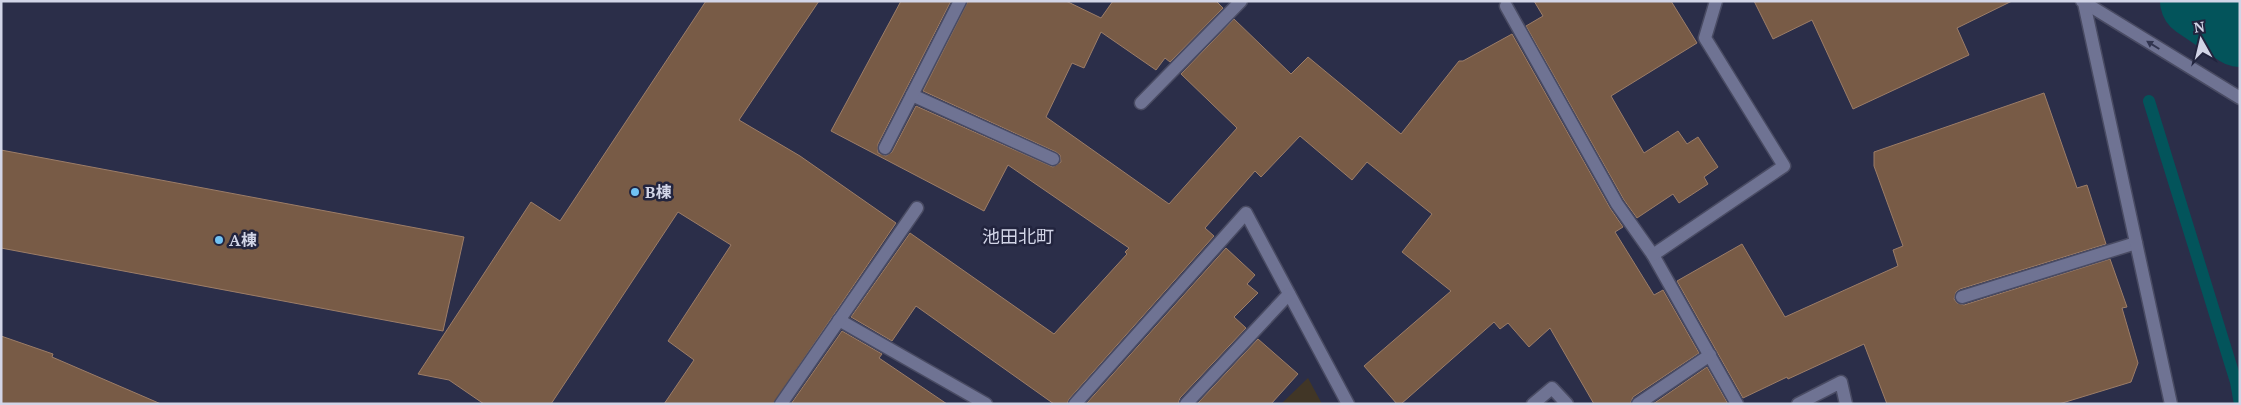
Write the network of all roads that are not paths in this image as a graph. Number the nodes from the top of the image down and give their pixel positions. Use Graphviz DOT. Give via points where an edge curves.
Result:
graph roads {
  1 [pos="960,1"];
  2 [pos="1241,1"];
  3 [pos="1716,1"];
  4 [pos="2083,2"];
  5 [pos="1506,6"];
  6 [pos="912,95"];
  7 [pos="2240,98"];
  8 [pos="1141,103"];
  9 [pos="885,148"];
  10 [pos="1053,159"];
  11 [pos="917,208"];
  12 [pos="2136,243"];
  13 [pos="1653,255"];
  14 [pos="1289,294"];
  15 [pos="1962,297"];
  16 [pos="839,320"];
  17 [pos="1710,355"];
  18 [pos="781,404"];
  19 [pos="986,404"];
  20 [pos="1075,404"];
  21 [pos="1186,404"];
  22 [pos="1348,404"];
  23 [pos="1533,404"];
  24 [pos="1567,404"];
  25 [pos="1638,404"];
  26 [pos="1738,404"];
  27 [pos="1798,404"];
  28 [pos="1846,404"];
  29 [pos="2171,404"];
  1 -- 6 [label="street"];
  2 -- 8 [label="street"];
  3 -- 13 [label="street" via="1705,38 1784,166"];
  7 -- 4 [label="street, one-way"];
  4 -- 12 [label="street"];
  5 -- 13 [label="street" via="1617,204"];
  6 -- 9 [label="street"];
  6 -- 10 [label="street"];
  11 -- 16 [label="street"];
  12 -- 15 [label="street"];
  12 -- 29 [label="street"];
  13 -- 17 [label="street"];
  14 -- 20 [label="street" via="1246,213"];
  14 -- 21 [label="street"];
  14 -- 22 [label="street"];
  16 -- 18 [label="street"];
  16 -- 19 [label="street"];
  17 -- 25 [label="street"];
  17 -- 26 [label="street"];
  23 -- 24 [label="street" via="1552,388"];
  27 -- 28 [label="street" via="1841,382"];
}
